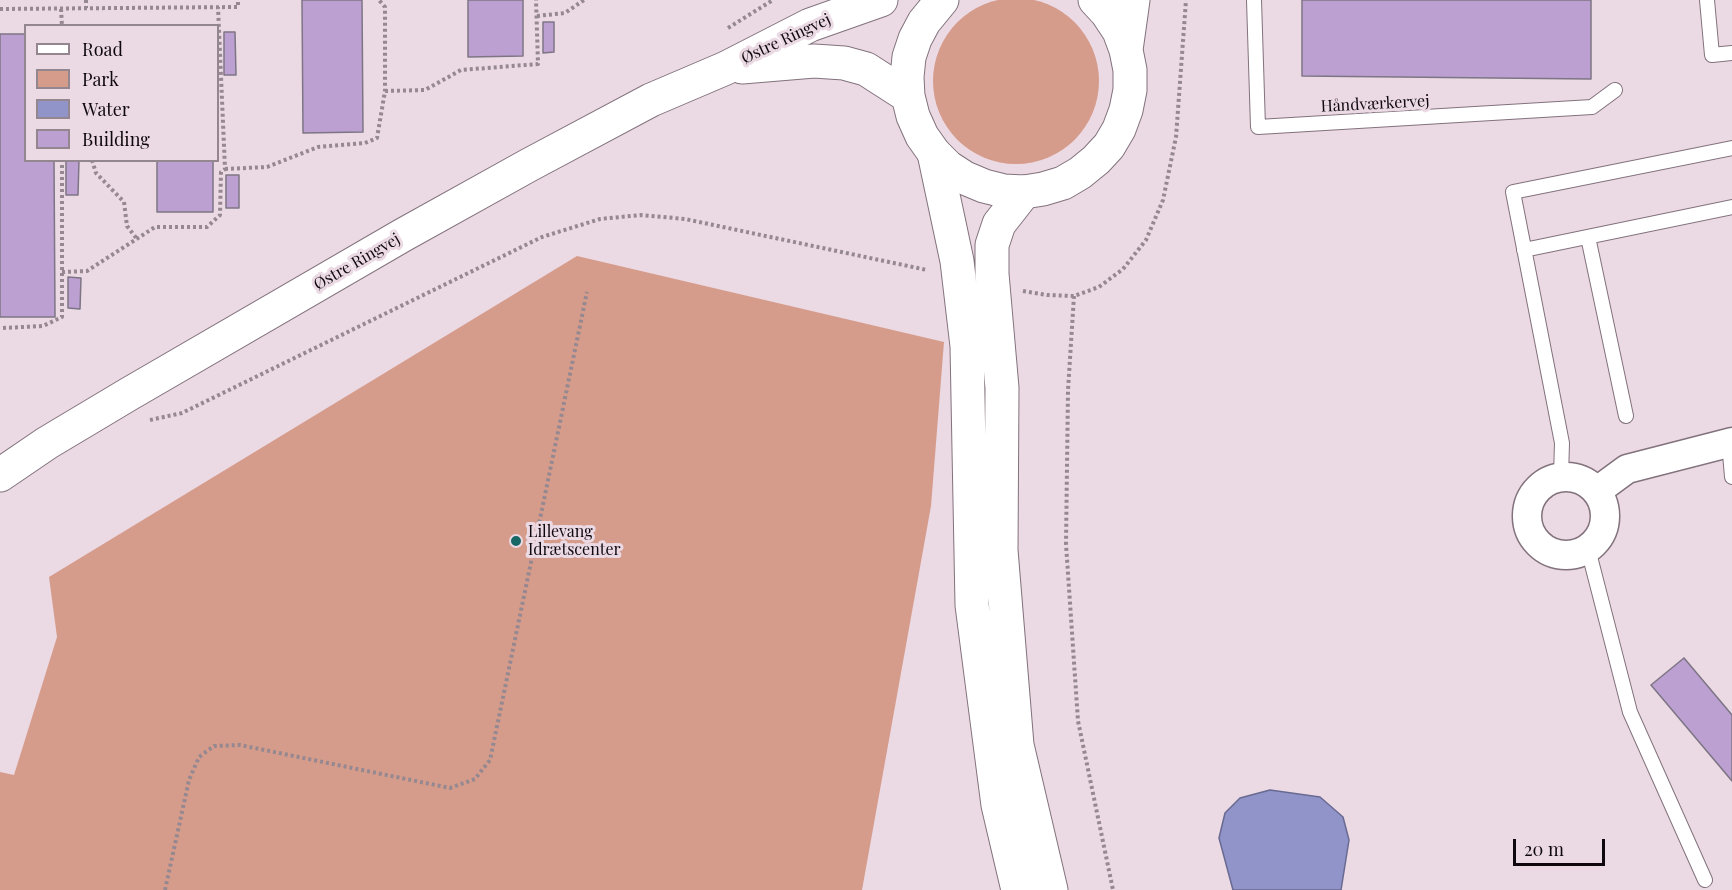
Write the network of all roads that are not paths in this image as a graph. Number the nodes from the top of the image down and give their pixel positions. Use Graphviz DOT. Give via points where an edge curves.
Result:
graph roads {
  1 [pos="882,0"];
  2 [pos="942,0"];
  3 [pos="1095,0"];
  4 [pos="1133,0"];
  5 [pos="1254,0"];
  6 [pos="1707,0"];
  7 [pos="1126,50"];
  8 [pos="1732,53"];
  9 [pos="726,68"];
  10 [pos="1615,90"];
  11 [pos="908,96"];
  12 [pos="1731,151"];
  13 [pos="934,153"];
  14 [pos="1024,192"];
  15 [pos="1732,207"];
  16 [pos="1588,237"];
  17 [pos="1524,250"];
  18 [pos="1626,416"];
  19 [pos="1730,442"];
  20 [pos="0,475"];
  21 [pos="1561,476"];
  22 [pos="1732,477"];
  23 [pos="1597,491"];
  24 [pos="1588,549"];
  25 [pos="1705,880"];
  26 [pos="1018,890"];
  27 [pos="1051,890"];
  1 -- 9 [label="main road, Østre Ringvej" via="810,25"];
  2 -- 11 [label="main road" via="915,39 909,57"];
  3 -- 7 [label="main road" via="1119,31"];
  4 -- 7 [label="main road"];
  5 -- 10 [label="lane, Håndværkervej" via="1258,127 1592,107"];
  6 -- 8 [label="lane" via="1712,55"];
  7 -- 14 [label="main road" via="1130,70 1128,100 1109,146 1063,183"];
  9 -- 11 [label="main road, Østre Ringvej" via="814,61 844,63 866,69"];
  9 -- 20 [label="main road, Østre Ringvej" via="651,100 403,235 129,394"];
  11 -- 13 [label="main road" via="913,116"];
  12 -- 17 [label="lane" via="1513,192"];
  13 -- 14 [label="main road" via="948,167 975,182 1004,191"];
  13 -- 26 [label="main road" via="957,261 967,346 972,605 998,805"];
  14 -- 27 [label="main road" via="999,224 992,245 1002,388 1001,550 1017,745"];
  15 -- 16 [label="lane"];
  16 -- 17 [label="lane"];
  16 -- 18 [label="lane"];
  17 -- 21 [label="lane" via="1562,443"];
  19 -- 22 [label="lane"];
  19 -- 23 [label="street" via="1628,469"];
  21 -- 23 [label="street" via="1587,482"];
  21 -- 24 [label="street" via="1549,480 1530,498 1527,523 1531,535 1550,552 1576,554"];
  23 -- 24 [label="street" via="1606,516 1601,534"];
  24 -- 25 [label="lane" via="1630,712"];
}
